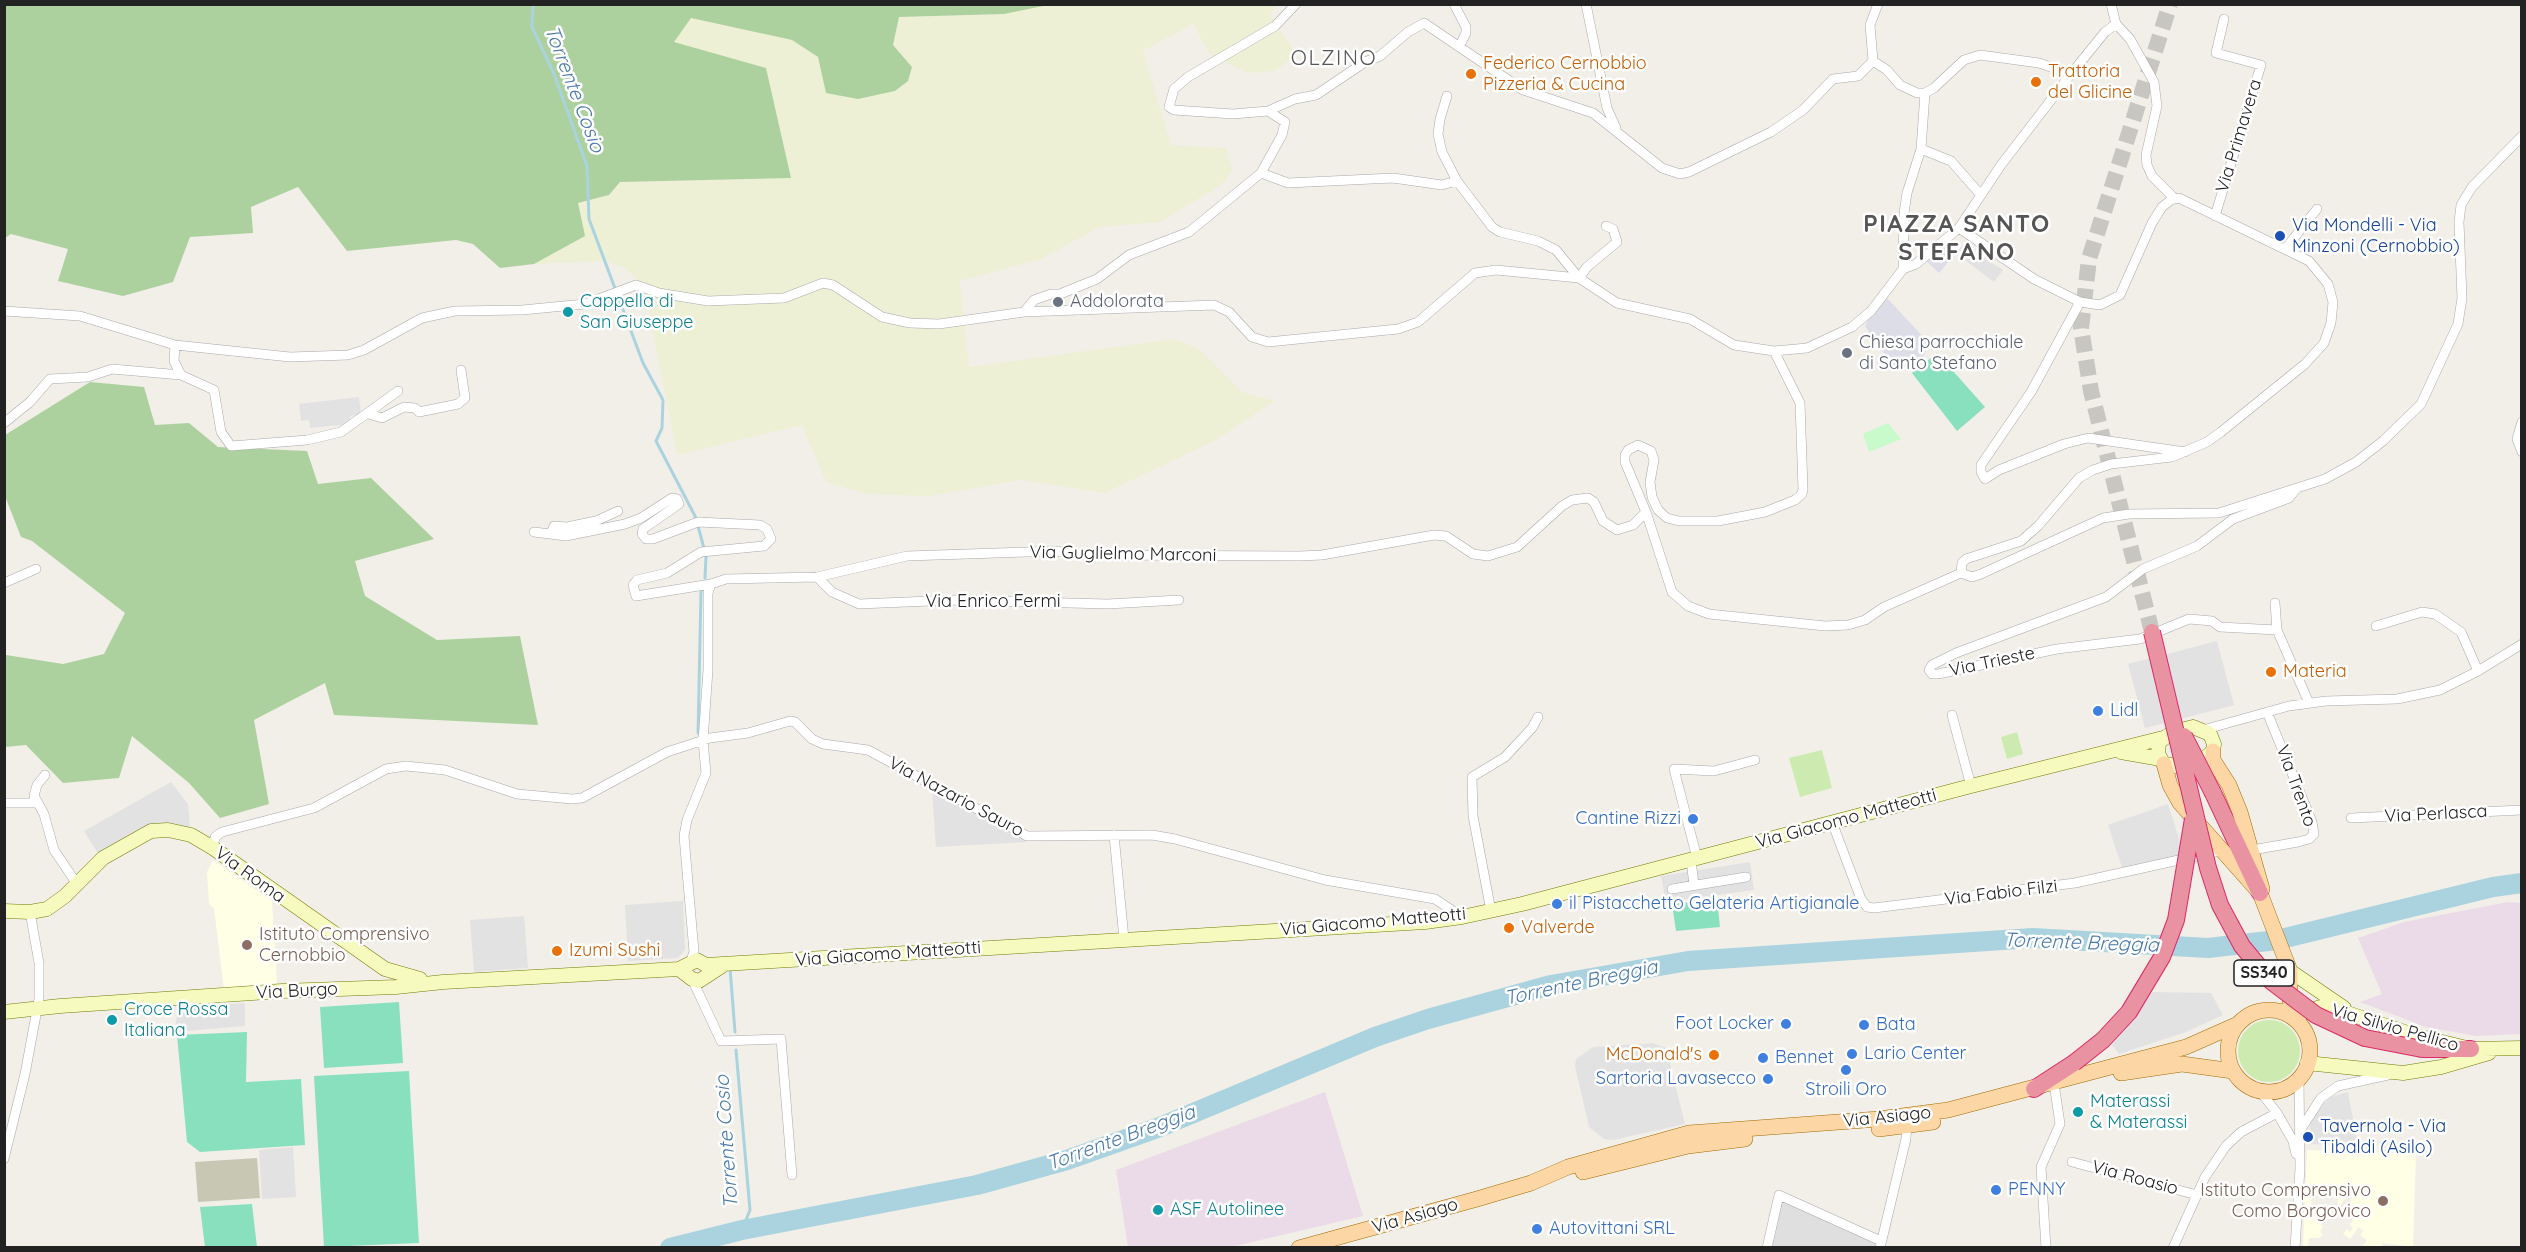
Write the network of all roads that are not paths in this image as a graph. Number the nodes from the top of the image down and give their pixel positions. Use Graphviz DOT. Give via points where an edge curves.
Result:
graph roads {
  1 [pos="1296,4"];
  2 [pos="1454,4"];
  3 [pos="1586,4"];
  4 [pos="1878,4"];
  5 [pos="2111,4"];
  6 [pos="2224,19"];
  7 [pos="2116,24"];
  8 [pos="1459,47"];
  9 [pos="1873,61"];
  10 [pos="2071,74"];
  11 [pos="1925,93"];
  12 [pos="1447,96"];
  13 [pos="1268,111"];
  14 [pos="1617,130"];
  15 [pos="2522,136"];
  16 [pos="1921,149"];
  17 [pos="1261,173"];
  18 [pos="1457,181"];
  19 [pos="1980,194"];
  20 [pos="2174,198"];
  21 [pos="2317,209"];
  22 [pos="2215,216"];
  23 [pos="1606,226"];
  24 [pos="1959,228"];
  25 [pos="2285,249"];
  26 [pos="1903,270"];
  27 [pos="1579,278"];
  28 [pos="2080,302"];
  29 [pos="4,311"];
  30 [pos="1024,312"];
  31 [pos="175,345"];
  32 [pos="1774,351"];
  33 [pos="461,370"];
  34 [pos="181,375"];
  35 [pos="398,391"];
  36 [pos="369,414"];
  37 [pos="2522,422"];
  38 [pos="4,423"];
  39 [pos="2187,452"];
  40 [pos="2522,452"];
  41 [pos="2297,488"];
  42 [pos="618,511"];
  43 [pos="1646,512"];
  44 [pos="534,532"];
  45 [pos="551,533"];
  46 [pos="36,569"];
  47 [pos="1961,573"];
  48 [pos="817,577"];
  49 [pos="4,583"];
  50 [pos="711,584"];
  51 [pos="1179,600"];
  52 [pos="2275,603"];
  53 [pos="2376,626"];
  54 [pos="2277,630"];
  55 [pos="2152,632"];
  56 [pos="2522,644"];
  57 [pos="2478,671"];
  58 [pos="2309,704"];
  59 [pos="2171,708"];
  60 [pos="2267,711"];
  61 [pos="1952,715"];
  62 [pos="1538,717"];
  63 [pos="2163,738"];
  64 [pos="2210,740"];
  65 [pos="703,741"];
  66 [pos="2107,752"];
  67 [pos="1755,760"];
  68 [pos="2162,762"];
  69 [pos="45,775"];
  70 [pos="1971,786"];
  71 [pos="36,802"];
  72 [pos="4,804"];
  73 [pos="2194,809"];
  74 [pos="2522,810"];
  75 [pos="2351,818"];
  76 [pos="1832,822"];
  77 [pos="1114,836"];
  78 [pos="213,848"];
  79 [pos="2224,850"];
  80 [pos="2252,850"];
  81 [pos="1694,859"];
  82 [pos="1746,877"];
  83 [pos="77,884"];
  84 [pos="1694,885"];
  85 [pos="1672,890"];
  86 [pos="2266,905"];
  87 [pos="4,911"];
  88 [pos="1491,911"];
  89 [pos="30,912"];
  90 [pos="1461,917"];
  91 [pos="1124,939"];
  92 [pos="727,965"];
  93 [pos="694,969"];
  94 [pos="2290,972"];
  95 [pos="394,980"];
  96 [pos="36,1010"];
  97 [pos="2268,1010"];
  98 [pos="4,1012"];
  99 [pos="2356,1016"];
  100 [pos="2293,1018"];
  101 [pos="2238,1024"];
  102 [pos="2499,1048"];
  103 [pos="2522,1048"];
  104 [pos="2471,1049"];
  105 [pos="2307,1063"];
  106 [pos="2233,1071"];
  107 [pos="2403,1073"];
  108 [pos="2299,1078"];
  109 [pos="2055,1087"];
  110 [pos="2034,1089"];
  111 [pos="2259,1090"];
  112 [pos="2277,1113"];
  113 [pos="1911,1120"];
  114 [pos="2300,1131"];
  115 [pos="4,1159"];
  116 [pos="2072,1162"];
  117 [pos="2300,1168"];
  118 [pos="792,1175"];
  119 [pos="2197,1195"];
  120 [pos="1881,1244"];
  121 [pos="1299,1248"];
  122 [pos="1767,1248"];
  123 [pos="2046,1248"];
  124 [pos="2173,1248"];
  125 [pos="2295,1248"];
  1 -- 13 [label="street" via="1275,26 1188,77 1174,89 1168,107 1233,114"];
  2 -- 8 [label="street" via="1466,27"];
  3 -- 14 [label="street" via="1607,108"];
  4 -- 9 [label="street" via="1870,25"];
  5 -- 7 [label="street"];
  6 -- 22 [label="street, Via Primavera" via="2216,53 2261,65"];
  7 -- 10 [label="street"];
  7 -- 20 [label="street" via="2130,39 2154,82 2157,106 2147,165 2152,176"];
  8 -- 13 [label="street" via="1424,23 1419,24 1380,56 1316,95"];
  8 -- 14 [label="street" via="1523,90 1593,113"];
  9 -- 11 [label="street" via="1900,85"];
  9 -- 14 [label="street" via="1858,76 1833,79 1803,110 1771,132 1689,172 1672,173 1662,168"];
  10 -- 11 [label="street" via="2039,63 1980,55 1964,60"];
  10 -- 19 [label="street"];
  11 -- 16 [label="street"];
  12 -- 18 [label="street" via="1438,134 1442,152"];
  13 -- 17 [label="street" via="1285,122"];
  15 -- 41 [label="street" via="2472,187 2461,205 2458,222 2462,298 2458,324 2421,404 2356,462 2325,479"];
  16 -- 19 [label="street" via="1951,161"];
  16 -- 26 [label="street" via="1907,193"];
  17 -- 18 [label="street" via="1288,183 1393,178 1442,185"];
  17 -- 30 [label="street" via="1189,232 1129,255 1097,279 1034,300"];
  18 -- 27 [label="street" via="1492,227 1556,250"];
  19 -- 24 [label="street"];
  20 -- 22 [label="street"];
  20 -- 28 [label="street" via="2162,207 2152,224 2120,295 2100,305"];
  21 -- 25 [label="street"];
  22 -- 25 [label="street"];
  23 -- 27 [label="street" via="1613,229 1617,242"];
  24 -- 26 [label="street"];
  24 -- 28 [label="street" via="2034,279"];
  25 -- 39 [label="street" via="2309,261 2328,284 2331,323 2324,343 2305,364 2221,432"];
  26 -- 32 [label="street" via="1871,311 1852,327 1807,348"];
  27 -- 30 [label="street" via="1496,270 1475,273 1418,322 1398,329 1268,342 1252,336 1229,312 1214,305"];
  27 -- 32 [label="street" via="1617,303 1690,319 1734,345"];
  28 -- 39 [label="street" via="2031,392 1981,465 1985,479 2064,444 2088,438"];
  29 -- 31 [label="street" via="80,315"];
  30 -- 31 [label="street" via="939,324 910,323 882,316 833,285 823,283 784,298 708,301 636,285 585,304 440,313 422,318 348,356 290,357"];
  31 -- 34 [label="street" via="174,361"];
  32 -- 43 [label="street" via="1800,403 1802,494 1764,512 1718,521 1667,518 1652,497 1653,455 1647,447 1638,445 1628,450 1624,462"];
  33 -- 36 [label="street" via="465,398 458,404 419,412 404,408 382,418"];
  34 -- 36 [label="street" via="214,390 221,432 231,446 318,439 341,432"];
  34 -- 38 [label="street" via="112,369 88,377 50,379"];
  35 -- 36 [label="street"];
  37 -- 40 [label="street" via="2517,439"];
  39 -- 47 [label="street" via="2093,470 2079,478 2021,541 1966,559"];
  41 -- 47 [label="street" via="2219,513 2103,518 1981,574 1972,577"];
  41 -- 54 [label="street, Via Trieste" via="2289,498 2233,519 2197,546 2143,569 2106,597 1956,653 1929,670 1938,674 2057,649 2140,639 2189,619 2212,621 2220,627"];
  42 -- 45 [label="street" via="596,521 554,526"];
  43 -- 47 [label="street" via="1672,592 1688,606 1709,614 1848,625"];
  43 -- 48 [label="street, Via Guglielmo Marconi" via="1633,525 1617,530 1603,521 1588,498 1572,500 1517,547 1488,556 1473,554 1446,536 1434,535 1300,556 1089,555 1056,551 907,556"];
  44 -- 45 [label="street"];
  45 -- 50 [label="street, Via Guglielmo Marconi" via="566,536 625,524 672,498 679,504 643,529 646,538 704,521 760,525 767,529 771,539 764,546 705,551 667,573 637,580 633,585 636,596"];
  46 -- 49 [label="street"];
  48 -- 50 [label="street, Via Guglielmo Marconi" via="726,579"];
  48 -- 51 [label="street, Via Enrico Fermi" via="832,592 859,604 954,600 1108,604"];
  50 -- 65 [label="street"];
  52 -- 54 [label="street"];
  53 -- 57 [label="street" via="2422,612 2435,614 2461,632"];
  54 -- 58 [label="street"];
  55 -- 59 [label="highway, SS340, bridge"];
  56 -- 57 [label="street"];
  57 -- 58 [label="street" via="2440,690 2397,699"];
  58 -- 60 [label="street"];
  59 -- 73 [label="highway, SS340, bridge"];
  59 -- 86 [label="highway, bridge"];
  60 -- 64 [label="street" via="2231,722"];
  60 -- 80 [label="street, Via Trento" via="2314,834 2298,842"];
  61 -- 70 [label="street"];
  62 -- 88 [label="street" via="1505,757 1472,777 1475,830"];
  63 -- 64 [label="street" via="2193,727"];
  63 -- 66 [label="street, Via Giacomo Matteotti"];
  63 -- 68 [label="street" via="2157,747"];
  64 -- 68 [label="street" via="2203,760 2190,764"];
  64 -- 80 [label="main road" via="2213,760 2234,796"];
  65 -- 77 [label="street, Via Nazario Sauro" via="748,733 770,724 795,722 812,739 868,750 1027,836"];
  65 -- 78 [label="street, Via Nazario Sauro" via="654,757 572,799 510,792 445,770 406,766 386,769 314,808 222,832 215,837"];
  65 -- 93 [label="street" via="705,777 684,836 692,945 701,953"];
  66 -- 68 [label="street, Via Giacomo Matteotti" via="2133,753"];
  66 -- 70 [label="street, Via Giacomo Matteotti"];
  67 -- 81 [label="street" via="1714,771 1674,769"];
  68 -- 79 [label="main road" via="2180,803"];
  69 -- 71 [label="street" via="37,786"];
  70 -- 76 [label="street, Via Giacomo Matteotti"];
  71 -- 72 [label="street"];
  71 -- 83 [label="street" via="44,814 54,850"];
  73 -- 104 [label="highway, SS340, bridge" via="2220,905 2242,946 2271,981 2303,1007 2352,1033 2422,1049"];
  73 -- 110 [label="highway, SS340, bridge" via="2176,920 2162,957 2129,1012 2103,1040"];
  74 -- 75 [label="street, Via Perlasca"];
  76 -- 79 [label="street, Via Fabio Filzi" via="1861,899 1867,907 1874,908 2075,883"];
  76 -- 81 [label="street, Via Giacomo Matteotti"];
  77 -- 90 [label="street, Via Nazario Sauro" via="1175,839 1325,880 1435,899"];
  77 -- 91 [label="street"];
  78 -- 83 [label="street, Via Roma" via="191,835 151,831 103,858"];
  78 -- 95 [label="street, Via Roma"];
  79 -- 86 [label="main road"];
  80 -- 86 [label="main road"];
  81 -- 84 [label="street"];
  81 -- 88 [label="street, Via Giacomo Matteotti"];
  82 -- 84 [label="street"];
  83 -- 89 [label="street" via="47,909"];
  84 -- 85 [label="street"];
  86 -- 94 [label="main road"];
  87 -- 89 [label="street"];
  88 -- 90 [label="street, Via Giacomo Matteotti"];
  89 -- 96 [label="street" via="39,963"];
  90 -- 91 [label="street, Via Giacomo Matteotti"];
  91 -- 92 [label="street, Via Giacomo Matteotti"];
  92 -- 93 [label="street, Via Roma"];
  93 -- 95 [label="street, Via Roma" via="443,982"];
  93 -- 118 [label="street" via="721,1041 781,1040"];
  94 -- 97 [label="main road" via="2285,991"];
  94 -- 99 [label="street"];
  94 -- 100 [label="main road"];
  95 -- 96 [label="street, Via Burgo" via="375,987"];
  96 -- 98 [label="street, Via Burgo"];
  96 -- 115 [label="street"];
  97 -- 100 [label="main road"];
  97 -- 101 [label="main road" via="2249,1015"];
  99 -- 100 [label="street, Via Silvio Pellico" via="2325,1007"];
  99 -- 104 [label="street, Via Silvio Pellico"];
  100 -- 105 [label="main road" via="2306,1034"];
  101 -- 106 [label="main road" via="2229,1044"];
  101 -- 109 [label="main road, Via Asiago" via="2186,1047"];
  102 -- 103 [label="street, Via Silvio Pellico"];
  102 -- 104 [label="street, Via Silvio Pellico"];
  102 -- 107 [label="street, Via Silvio Pellico" via="2441,1067"];
  105 -- 107 [label="street, Via Silvio Pellico"];
  105 -- 108 [label="main road"];
  106 -- 109 [label="main road, Via Asiago" via="2198,1064 2165,1065"];
  106 -- 111 [label="main road"];
  107 -- 114 [label="street" via="2338,1086 2321,1098"];
  108 -- 111 [label="main road" via="2281,1090"];
  108 -- 114 [label="street"];
  109 -- 110 [label="main road, Via Asiago"];
  109 -- 113 [label="main road, Via Asiago" via="1949,1120"];
  109 -- 123 [label="street" via="2060,1124 2041,1167"];
  110 -- 113 [label="main road, Via Asiago"];
  111 -- 112 [label="street"];
  112 -- 117 [label="street" via="2293,1141"];
  112 -- 119 [label="street" via="2241,1131 2226,1146"];
  113 -- 120 [label="street"];
  113 -- 121 [label="main road, Via Asiago" via="1688,1146 1540,1184 1531,1183"];
  114 -- 117 [label="street"];
  116 -- 119 [label="street, Via Roasio"];
  117 -- 125 [label="street"];
  119 -- 124 [label="street"];
  120 -- 122 [label="street" via="1779,1195"];
}
